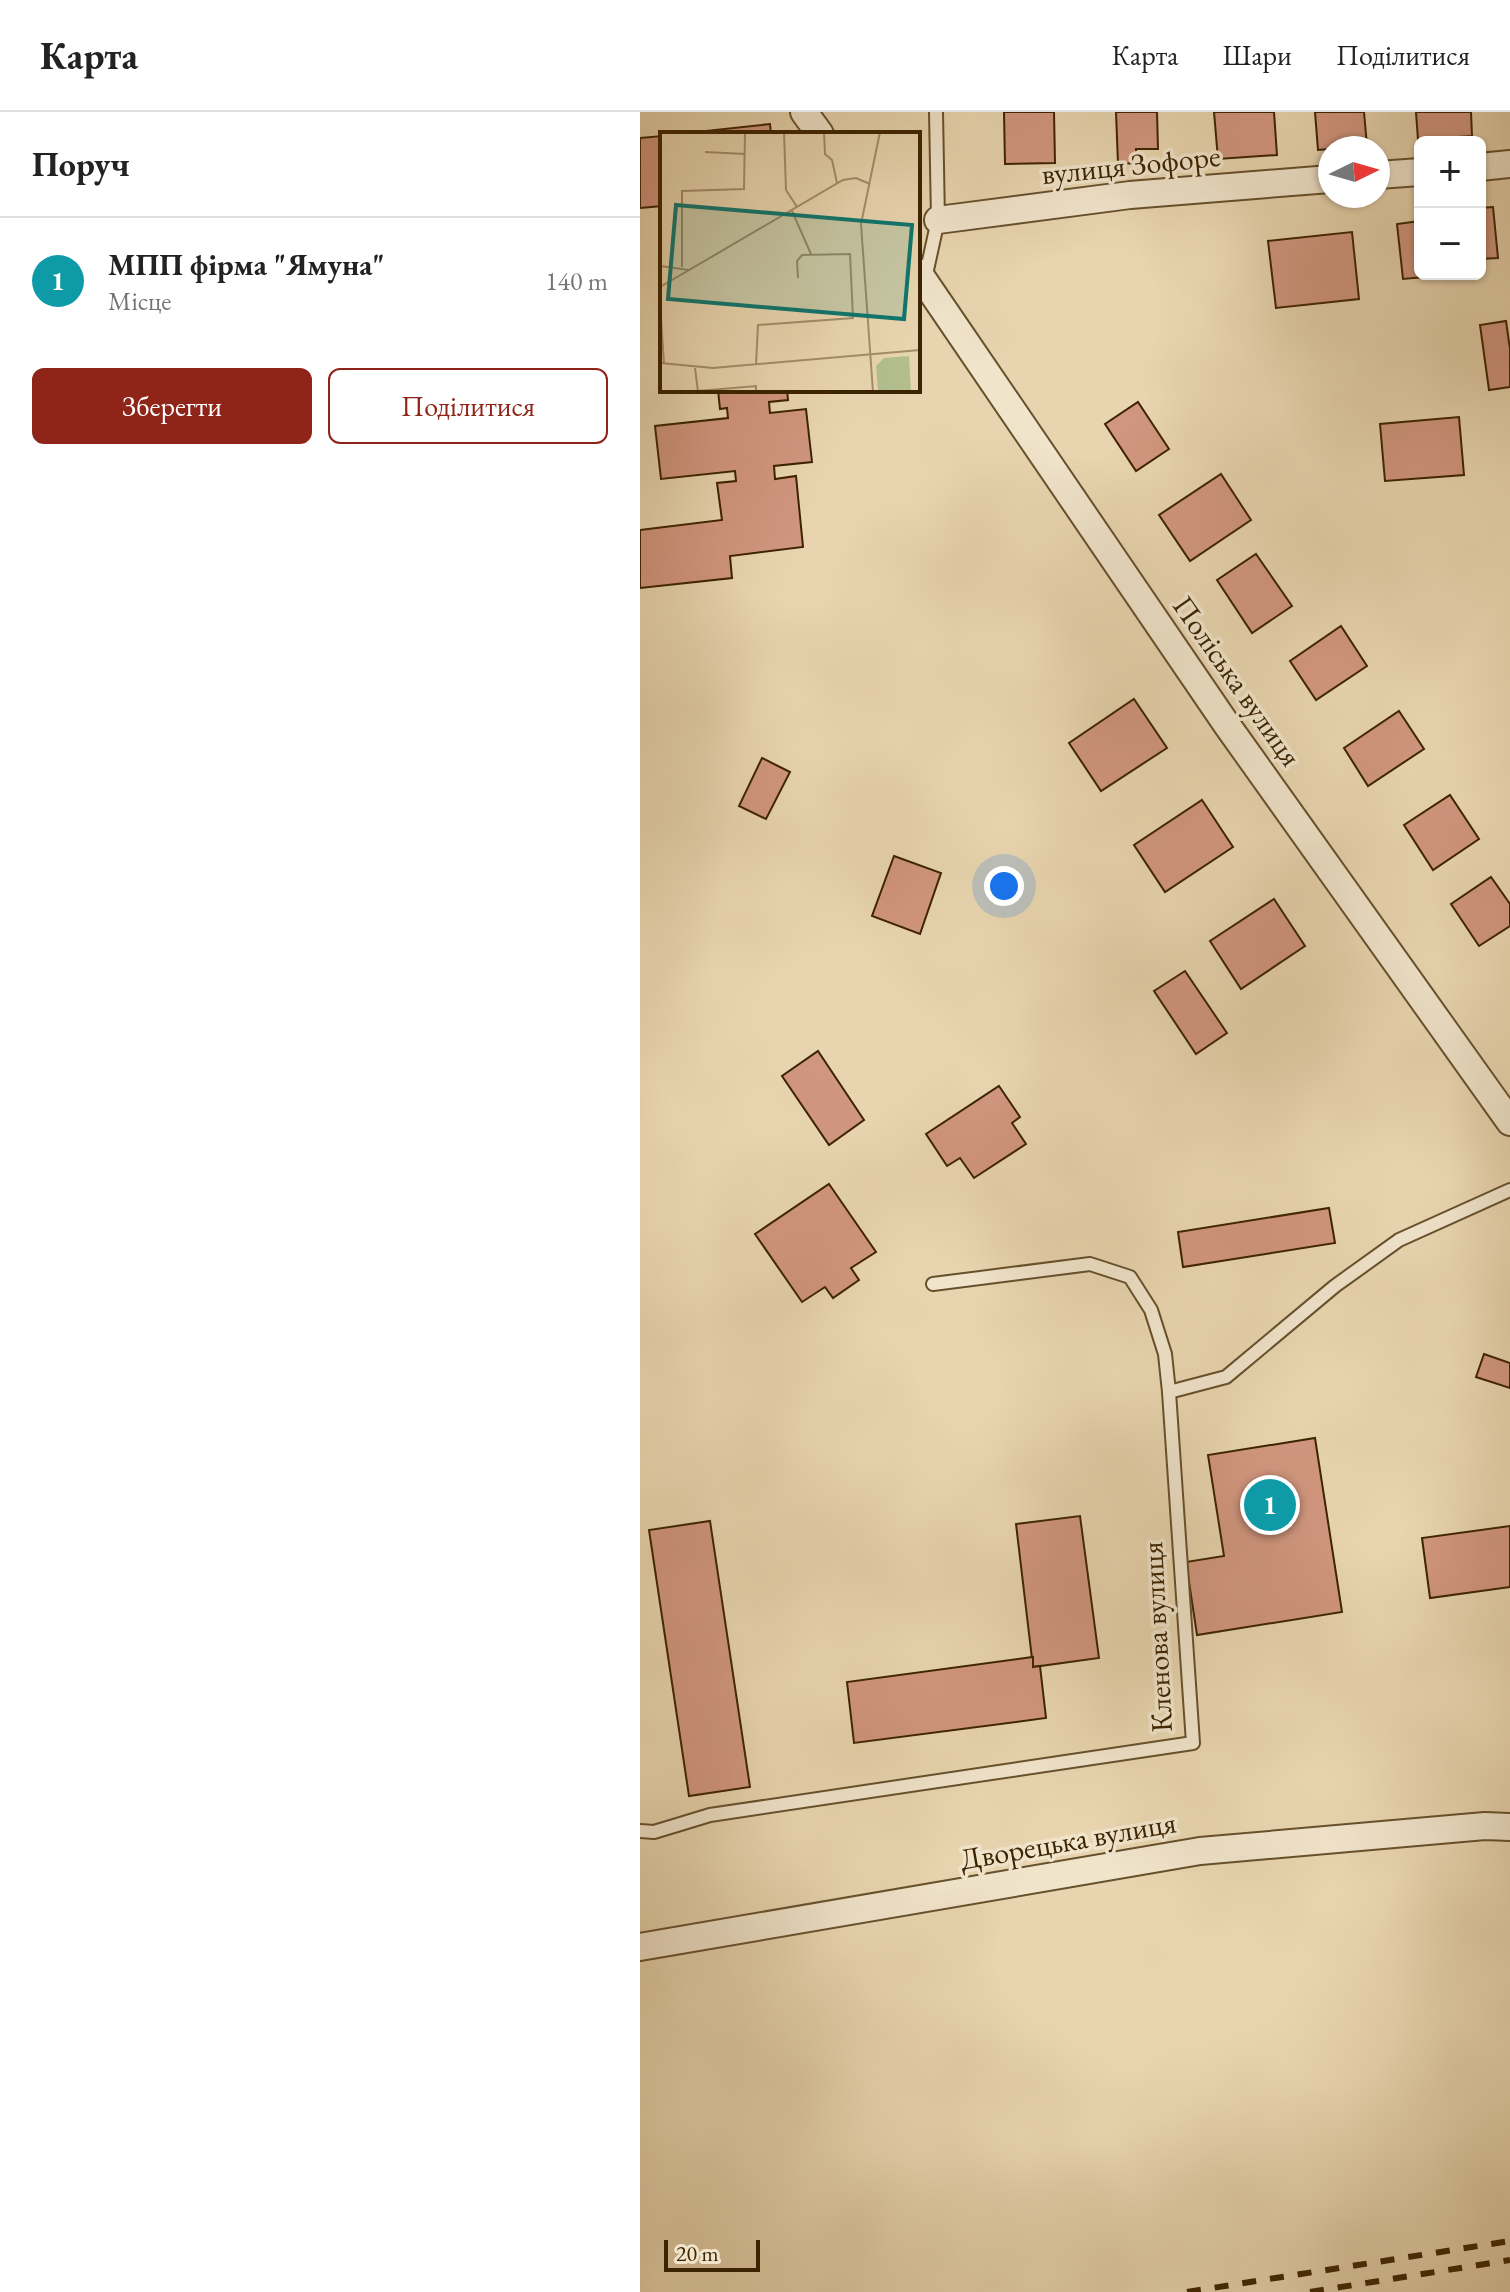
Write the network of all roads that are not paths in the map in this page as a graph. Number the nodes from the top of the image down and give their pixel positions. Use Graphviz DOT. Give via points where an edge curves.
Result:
graph roads {
  1 [pos="804,112"];
  2 [pos="936,112"];
  3 [pos="819,132"];
  4 [pos="1510,164"];
  5 [pos="1486,166"];
  6 [pos="1414,172"];
  7 [pos="1390,174"];
  8 [pos="1318,180"];
  9 [pos="938,220"];
  10 [pos="921,277"];
  11 [pos="1510,1122"];
  12 [pos="1510,1190"];
  13 [pos="933,1284"];
  14 [pos="1169,1392"];
  15 [pos="1510,1827"];
  16 [pos="640,1831"];
  17 [pos="640,1947"];
  1 -- 3 [label="street"];
  2 -- 9 [label="lane"];
  4 -- 5 [label="street"];
  6 -- 7 [label="street"];
  8 -- 9 [label="street, вулиця Зофоре" via="1130,195"];
  9 -- 10 [label="lane"];
  10 -- 11 [label="street, Поліська вулиця" via="1227,725"];
  12 -- 14 [label="lane" via="1399,1240 1226,1377"];
  13 -- 14 [label="lane, Кленова вулиця" via="1090,1264 1130,1277 1151,1310 1165,1354"];
  14 -- 16 [label="lane, Кленова вулиця" via="1193,1743 710,1815 654,1832"];
  15 -- 17 [label="street, Дворецька вулиця" via="1200,1851"];
}
